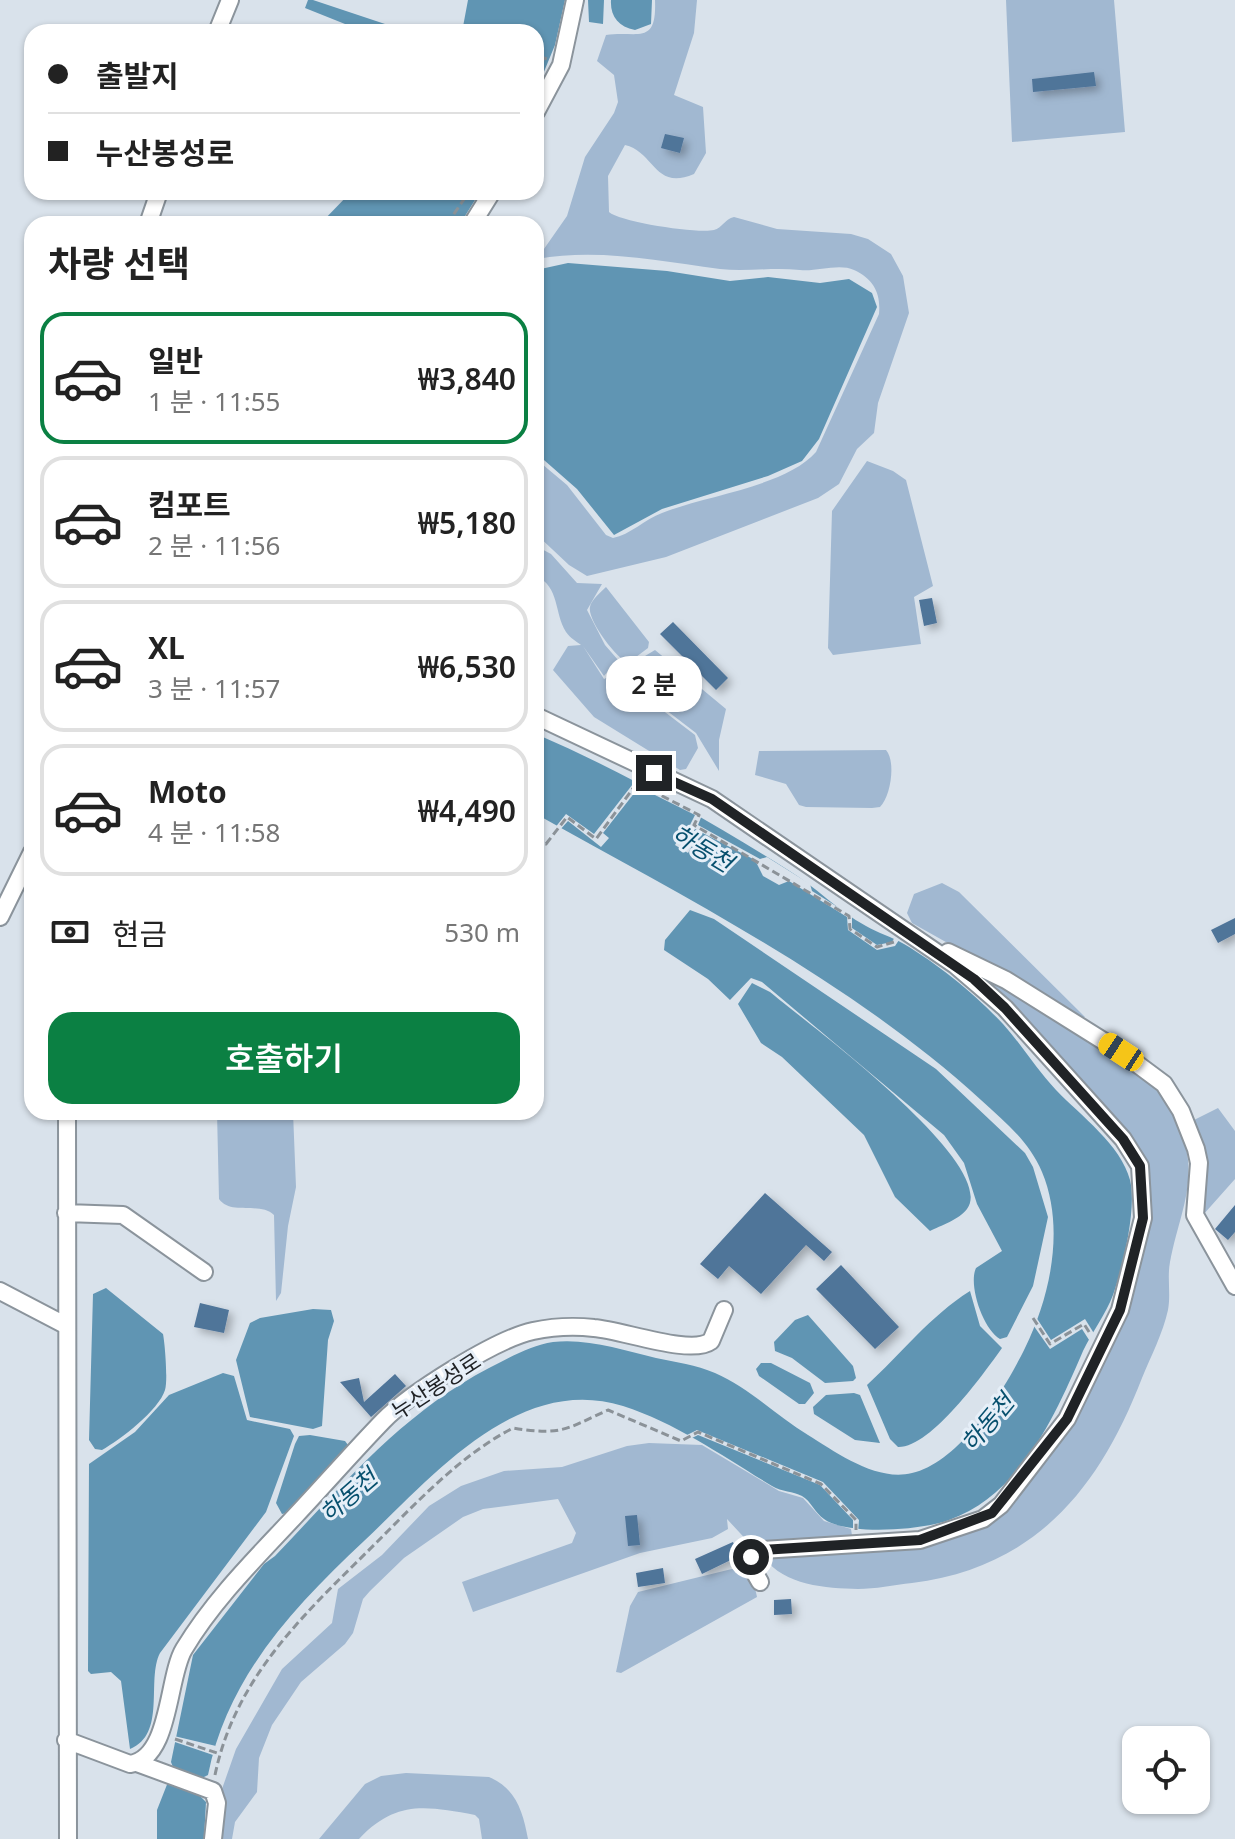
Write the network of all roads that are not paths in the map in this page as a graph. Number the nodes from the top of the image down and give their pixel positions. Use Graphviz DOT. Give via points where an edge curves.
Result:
graph roads {
  1 [pos="230,0"];
  2 [pos="575,0"];
  3 [pos="220,24"];
  4 [pos="544,97"];
  5 [pos="544,720"];
  6 [pos="24,868"];
  7 [pos="0,917"];
  8 [pos="928,947"];
  9 [pos="67,1120"];
  10 [pos="66,1213"];
  11 [pos="204,1272"];
  12 [pos="1235,1286"];
  13 [pos="0,1291"];
  14 [pos="724,1310"];
  15 [pos="65,1325"];
  16 [pos="760,1582"];
  17 [pos="66,1740"];
  18 [pos="137,1763"];
  19 [pos="68,1839"];
  20 [pos="213,1839"];
  1 -- 3 [label="street"];
  2 -- 4 [label="street" via="561,65"];
  5 -- 8 [label="street" via="712,799"];
  6 -- 7 [label="street"];
  8 -- 12 [label="street" via="1006,980 1164,1084 1196,1149 1195,1215"];
  8 -- 16 [label="street" via="1005,1008 1123,1139 1140,1166 1143,1218 1125,1296 1067,1419 992,1513 920,1540 762,1550 749,1563"];
  9 -- 10 [label="street"];
  10 -- 11 [label="street" via="123,1215"];
  10 -- 15 [label="street"];
  13 -- 15 [label="street"];
  14 -- 18 [label="street, 누산봉성로" via="711,1341 694,1348 594,1328 534,1331 459,1368 398,1407 251,1562 192,1637 176,1666 159,1734"];
  15 -- 17 [label="street"];
  17 -- 18 [label="street"];
  17 -- 19 [label="street"];
  18 -- 20 [label="street" via="213,1791"];
}
